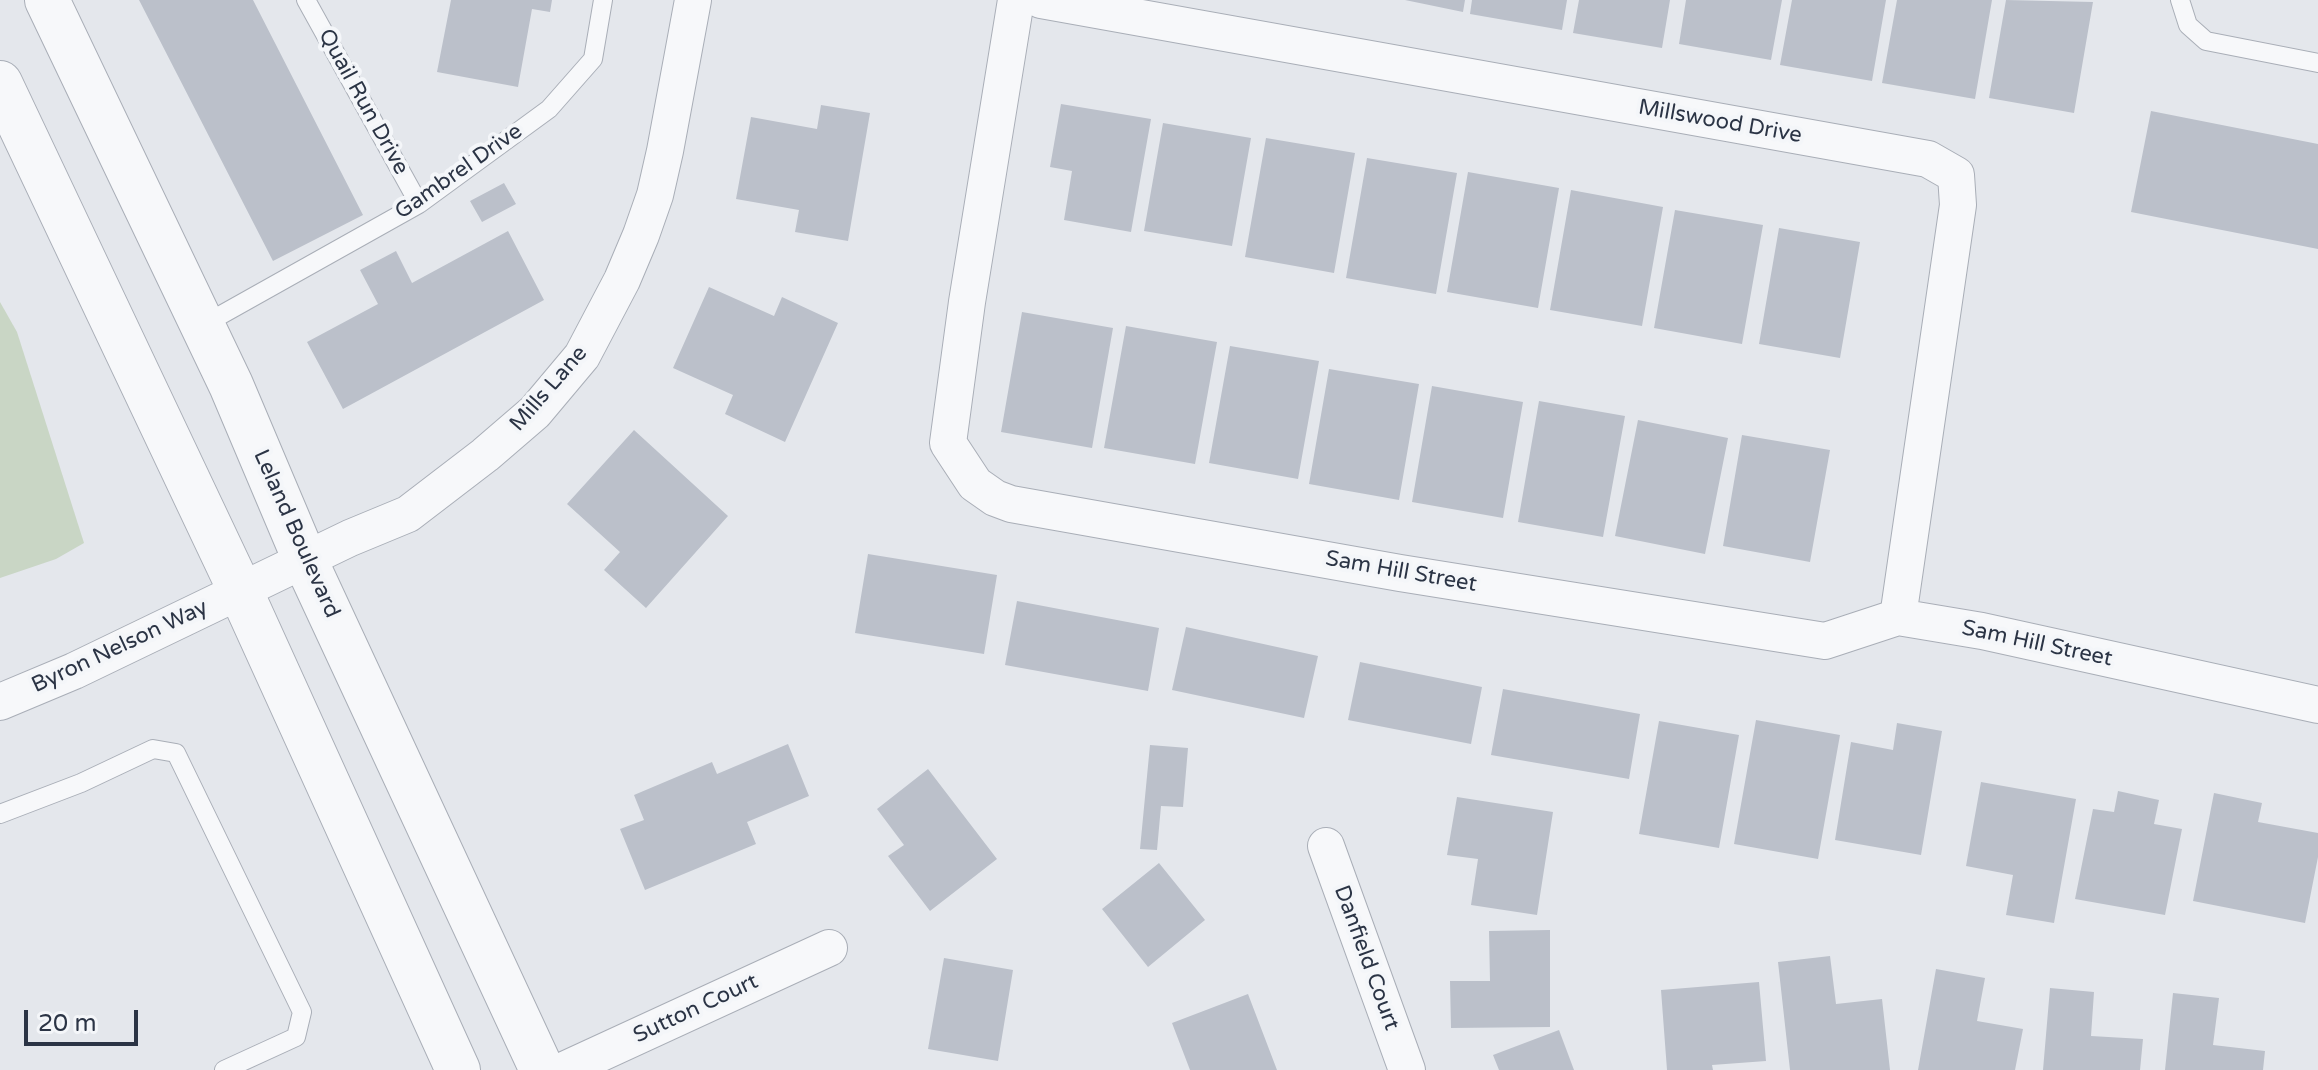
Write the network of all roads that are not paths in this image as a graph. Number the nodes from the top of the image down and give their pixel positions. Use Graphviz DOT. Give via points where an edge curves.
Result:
graph roads {
  1 [pos="47,0"];
  2 [pos="306,0"];
  3 [pos="603,0"];
  4 [pos="693,0"];
  5 [pos="1016,0"];
  6 [pos="1041,0"];
  7 [pos="2180,0"];
  8 [pos="2318,63"];
  9 [pos="0,83"];
  10 [pos="419,204"];
  11 [pos="203,325"];
  12 [pos="305,560"];
  13 [pos="240,590"];
  14 [pos="1898,617"];
  15 [pos="0,702"];
  16 [pos="2318,705"];
  17 [pos="0,814"];
  18 [pos="1326,846"];
  19 [pos="829,948"];
  20 [pos="224,1070"];
  21 [pos="458,1070"];
  22 [pos="542,1070"];
  23 [pos="564,1070"];
  24 [pos="1407,1070"];
  1 -- 11 [label="street, Leland Boulevard"];
  2 -- 10 [label="lane, Quail Run Drive"];
  3 -- 10 [label="lane, Gambrel Drive" via="593,59 549,109"];
  4 -- 12 [label="street, Mills Lane" via="655,195 622,280 582,356 535,412 408,514"];
  5 -- 14 [label="street, Sam Hill Street" via="948,443 985,491 1027,507 1825,641"];
  6 -- 14 [label="street, Millswood Drive" via="1928,159 1956,175 1958,205"];
  7 -- 8 [label="lane" via="2188,25 2206,41"];
  9 -- 13 [label="street"];
  10 -- 11 [label="lane, Gambrel Drive"];
  11 -- 12 [label="street, Leland Boulevard"];
  12 -- 13 [label="street, Mills Lane"];
  12 -- 22 [label="street, Leland Boulevard"];
  13 -- 15 [label="street, Byron Nelson Way"];
  13 -- 21 [label="street"];
  14 -- 16 [label="street, Sam Hill Street"];
  17 -- 20 [label="lane" via="153,749 176,753 302,1012 296,1037"];
  18 -- 24 [label="street, Danfield Court"];
  19 -- 23 [label="street, Sutton Court"];
}
